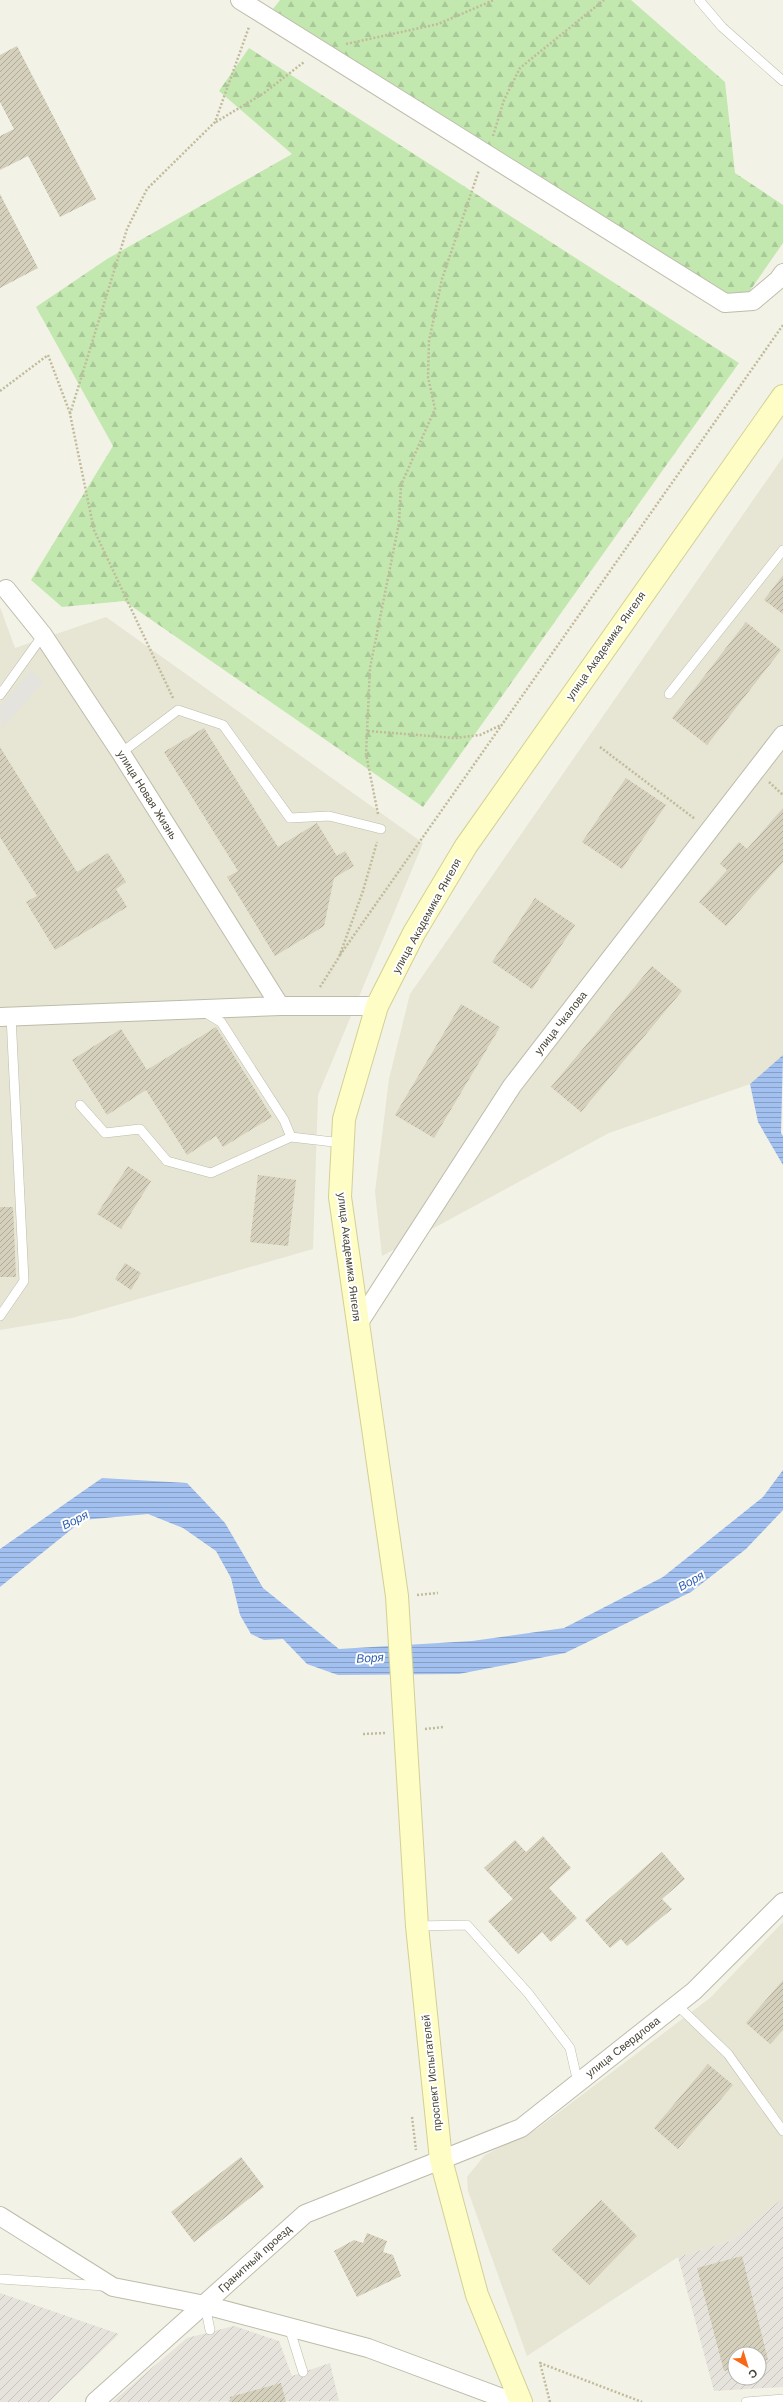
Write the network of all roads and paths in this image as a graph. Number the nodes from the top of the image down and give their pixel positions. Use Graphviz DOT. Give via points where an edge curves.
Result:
graph roads {
  1 [pos="240,0"];
  2 [pos="494,0"];
  3 [pos="604,0"];
  4 [pos="699,0"];
  5 [pos="255,10"];
  6 [pos="319,50"];
  7 [pos="783,81"];
  8 [pos="215,122"];
  9 [pos="484,155"];
  10 [pos="783,273"];
  11 [pos="783,325"];
  12 [pos="0,391"];
  13 [pos="783,396"];
  14 [pos="70,414"];
  15 [pos="783,550"];
  16 [pos="6,589"];
  17 [pos="43,636"];
  18 [pos="669,694"];
  19 [pos="0,695"];
  20 [pos="178,710"];
  21 [pos="502,725"];
  22 [pos="368,731"];
  23 [pos="783,735"];
  24 [pos="600,747"];
  25 [pos="121,753"];
  26 [pos="381,829"];
  27 [pos="710,830"];
  28 [pos="338,957"];
  29 [pos="280,1006"];
  30 [pos="377,1006"];
  31 [pos="309,1007"];
  32 [pos="199,1009"];
  33 [pos="6,1016"];
  34 [pos="80,1105"];
  35 [pos="291,1137"];
  36 [pos="342,1143"];
  37 [pos="0,1316"];
  38 [pos="358,1324"];
  39 [pos="404,1732"];
  40 [pos="783,1902"];
  41 [pos="417,1926"];
  42 [pos="677,2005"];
  43 [pos="578,2083"];
  44 [pos="412,2117"];
  45 [pos="783,2131"];
  46 [pos="441,2160"];
  47 [pos="418,2169"];
  48 [pos="0,2216"];
  49 [pos="0,2279"];
  50 [pos="112,2287"];
  51 [pos="205,2305"];
  52 [pos="289,2327"];
  53 [pos="210,2330"];
  54 [pos="303,2372"];
  55 [pos="783,2400"];
  56 [pos="95,2402"];
  57 [pos="514,2402"];
  58 [pos="521,2402"];
  59 [pos="550,2402"];
  60 [pos="642,2402"];
  61 [pos="746,2402"];
  1 -- 5 [label="street"];
  2 -- 6 [label="path" via="438,24"];
  3 -- 9 [label="path" via="520,68 504,100"];
  4 -- 7 [label="lane" via="722,27"];
  5 -- 6 [label="street"];
  5 -- 8 [label="path"];
  6 -- 8 [label="path" via="264,93"];
  6 -- 9 [label="street"];
  8 -- 14 [label="path" via="147,189 127,229"];
  9 -- 10 [label="street" via="725,303 753,301"];
  9 -- 22 [label="path" via="442,279 429,340 428,378 435,409 401,484 399,523 370,668"];
  11 -- 21 [label="path"];
  12 -- 14 [label="path" via="48,355"];
  13 -- 30 [label="main road, улица Академика Янгеля" via="466,846 414,933"];
  14 -- 20 [label="path" via="94,530"];
  15 -- 18 [label="lane"];
  16 -- 17 [label="street, улица Новая Жизнь"];
  17 -- 19 [label="lane"];
  17 -- 25 [label="street, улица Новая Жизнь"];
  20 -- 25 [label="lane"];
  20 -- 26 [label="lane" via="223,725 290,818 329,816"];
  21 -- 22 [label="path" via="480,735 455,738"];
  21 -- 28 [label="path"];
  22 -- 26 [label="path" via="366,754"];
  23 -- 27 [label="street, улица Чкалова"];
  24 -- 27 [label="path"];
  25 -- 29 [label="street, улица Новая Жизнь"];
  26 -- 28 [label="path" via="363,891"];
  27 -- 38 [label="street, улица Чкалова" via="512,1086"];
  28 -- 31 [label="path"];
  29 -- 31 [label="street"];
  29 -- 32 [label="street"];
  30 -- 31 [label="street"];
  30 -- 36 [label="main road, улица Академика Янгеля" via="344,1119"];
  32 -- 33 [label="street"];
  32 -- 35 [label="lane" via="221,1022 284,1120"];
  33 -- 37 [label="lane" via="24,1281"];
  34 -- 35 [label="lane" via="105,1133 140,1129 167,1161 211,1173"];
  35 -- 36 [label="lane"];
  36 -- 38 [label="main road, улица Академика Янгеля" via="340,1197"];
  38 -- 39 [label="main road, улица Академика Янгеля" via="397,1596"];
  39 -- 41 [label="main road, проспект Испытателей"];
  40 -- 42 [label="street, улица Свердлова"];
  41 -- 43 [label="lane" via="467,1924 528,1993 570,2048"];
  41 -- 46 [label="main road, проспект Испытателей"];
  42 -- 43 [label="street, улица Свердлова"];
  42 -- 45 [label="lane" via="728,2054"];
  43 -- 46 [label="street, улица Свердлова" via="521,2128"];
  44 -- 47 [label="path"];
  46 -- 47 [label="street, Гранитный проезд"];
  46 -- 58 [label="main road, проспект Испытателей" via="477,2295"];
  47 -- 51 [label="street, Гранитный проезд" via="305,2214"];
  48 -- 50 [label="street"];
  49 -- 50 [label="lane"];
  50 -- 51 [label="street"];
  51 -- 52 [label="street"];
  51 -- 53 [label="lane"];
  51 -- 56 [label="street, Гранитный проезд"];
  52 -- 54 [label="lane"];
  52 -- 57 [label="street" via="368,2348"];
  55 -- 61 [label="lane"];
  59 -- 60 [label="path" via="540,2363"];
}
